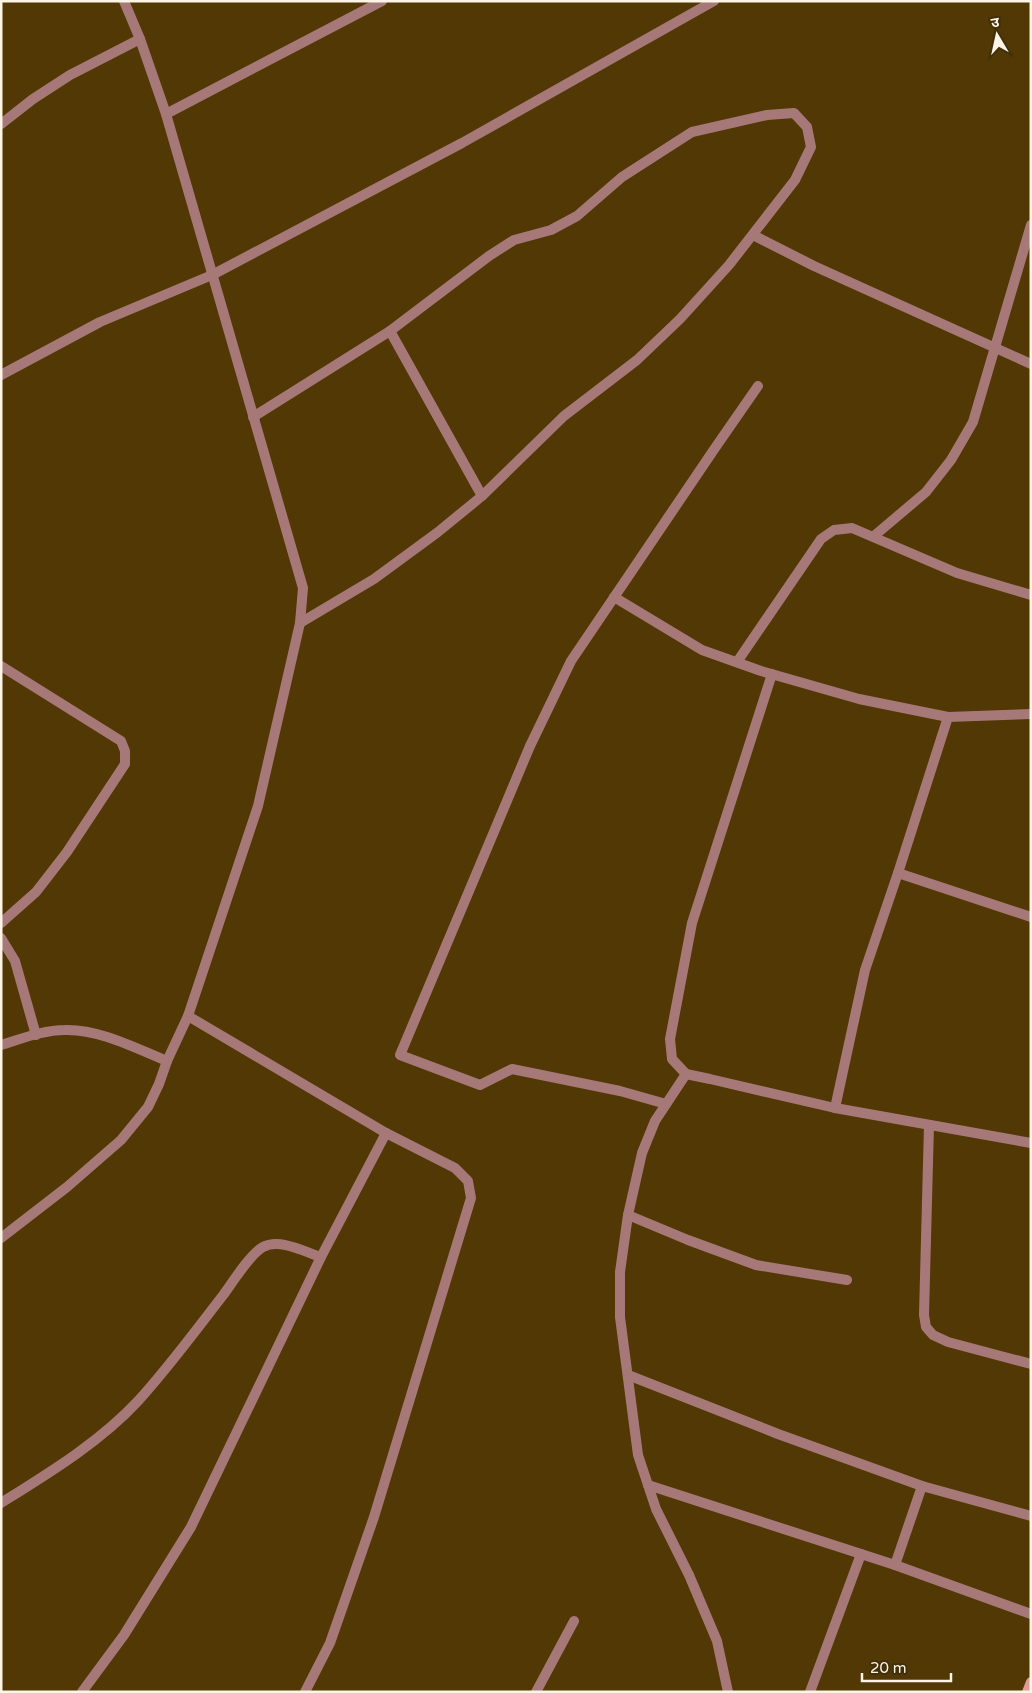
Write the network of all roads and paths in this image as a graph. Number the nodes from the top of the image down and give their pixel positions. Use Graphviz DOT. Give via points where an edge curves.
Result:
graph roads {
  1 [pos="124,1"];
  2 [pos="382,1"];
  3 [pos="714,1"];
  4 [pos="140,39"];
  5 [pos="166,114"];
  6 [pos="1,124"];
  7 [pos="1031,225"];
  8 [pos="753,235"];
  9 [pos="212,274"];
  10 [pos="390,332"];
  11 [pos="994,348"];
  12 [pos="1031,364"];
  13 [pos="1,374"];
  14 [pos="758,386"];
  15 [pos="252,417"];
  16 [pos="482,496"];
  17 [pos="874,536"];
  18 [pos="1031,595"];
  19 [pos="614,597"];
  20 [pos="300,623"];
  21 [pos="737,662"];
  22 [pos="1,666"];
  23 [pos="772,674"];
  24 [pos="1031,714"];
  25 [pos="948,717"];
  26 [pos="898,873"];
  27 [pos="1031,917"];
  28 [pos="1,923"];
  29 [pos="1,938"];
  30 [pos="188,1016"];
  31 [pos="36,1035"];
  32 [pos="1,1045"];
  33 [pos="167,1061"];
  34 [pos="686,1074"];
  35 [pos="666,1104"];
  36 [pos="835,1108"];
  37 [pos="929,1125"];
  38 [pos="386,1133"];
  39 [pos="1031,1143"];
  40 [pos="628,1215"];
  41 [pos="1,1238"];
  42 [pos="321,1257"];
  43 [pos="847,1280"];
  44 [pos="1031,1364"];
  45 [pos="628,1375"];
  46 [pos="648,1485"];
  47 [pos="922,1486"];
  48 [pos="1,1503"];
  49 [pos="1031,1516"];
  50 [pos="861,1554"];
  51 [pos="895,1565"];
  52 [pos="1031,1614"];
  53 [pos="574,1621"];
  54 [pos="82,1692"];
  55 [pos="305,1692"];
  56 [pos="536,1692"];
  57 [pos="728,1692"];
  58 [pos="810,1692"];
  1 -- 4 [label="street"];
  2 -- 5 [label="street"];
  3 -- 9 [label="street" via="462,143"];
  4 -- 5 [label="street"];
  4 -- 6 [label="street" via="70,75"];
  5 -- 9 [label="street"];
  7 -- 11 [label="street"];
  8 -- 10 [label="street" via="795,180 810,147 807,127 794,113 767,115 692,132 622,177 577,216 550,230 514,240 489,256"];
  8 -- 11 [label="street"];
  8 -- 16 [label="street" via="680,319 637,360 564,416"];
  9 -- 13 [label="street" via="100,322"];
  9 -- 15 [label="street"];
  10 -- 15 [label="street"];
  10 -- 16 [label="street"];
  11 -- 12 [label="street"];
  11 -- 17 [label="street" via="973,422 951,460 926,492"];
  14 -- 19 [label="street"];
  15 -- 20 [label="street" via="303,588"];
  16 -- 20 [label="street" via="374,579"];
  17 -- 18 [label="street" via="957,573"];
  17 -- 21 [label="street" via="852,528 834,530 821,539"];
  19 -- 21 [label="street" via="702,650"];
  19 -- 35 [label="street" via="571,661 534,738 400,1055 480,1085 512,1069 620,1090"];
  20 -- 30 [label="street" via="258,806"];
  21 -- 23 [label="street"];
  22 -- 28 [label="street" via="121,741 125,751 125,764 67,852 36,892"];
  23 -- 25 [label="street" via="859,699"];
  23 -- 34 [label="street" via="692,923 670,1039 672,1059"];
  24 -- 25 [label="street"];
  25 -- 26 [label="street"];
  26 -- 27 [label="street"];
  26 -- 36 [label="street" via="865,970"];
  29 -- 31 [label="street" via="15,961"];
  30 -- 33 [label="street"];
  30 -- 38 [label="street"];
  31 -- 32 [label="street"];
  31 -- 33 [label="street" via="65,1030 103,1035"];
  33 -- 41 [label="street" via="148,1108 121,1140"];
  34 -- 35 [label="street"];
  34 -- 36 [label="street"];
  35 -- 40 [label="street" via="642,1153"];
  36 -- 37 [label="street"];
  37 -- 39 [label="street"];
  37 -- 44 [label="street" via="926,1327 933,1335 948,1342"];
  38 -- 42 [label="street"];
  38 -- 55 [label="street" via="455,1168 468,1181 471,1198 374,1517 330,1643"];
  40 -- 43 [label="street" via="756,1265"];
  40 -- 45 [label="street" via="620,1272 620,1317"];
  42 -- 48 [label="street" via="279,1243 262,1247 137,1402 101,1435"];
  42 -- 54 [label="street" via="191,1527 124,1635"];
  45 -- 46 [label="street" via="638,1455"];
  45 -- 47 [label="street"];
  46 -- 50 [label="street"];
  46 -- 57 [label="street" via="717,1641"];
  47 -- 49 [label="street"];
  47 -- 51 [label="street"];
  50 -- 51 [label="street"];
  50 -- 58 [label="street"];
  51 -- 52 [label="street"];
  53 -- 56 [label="street"];
}
